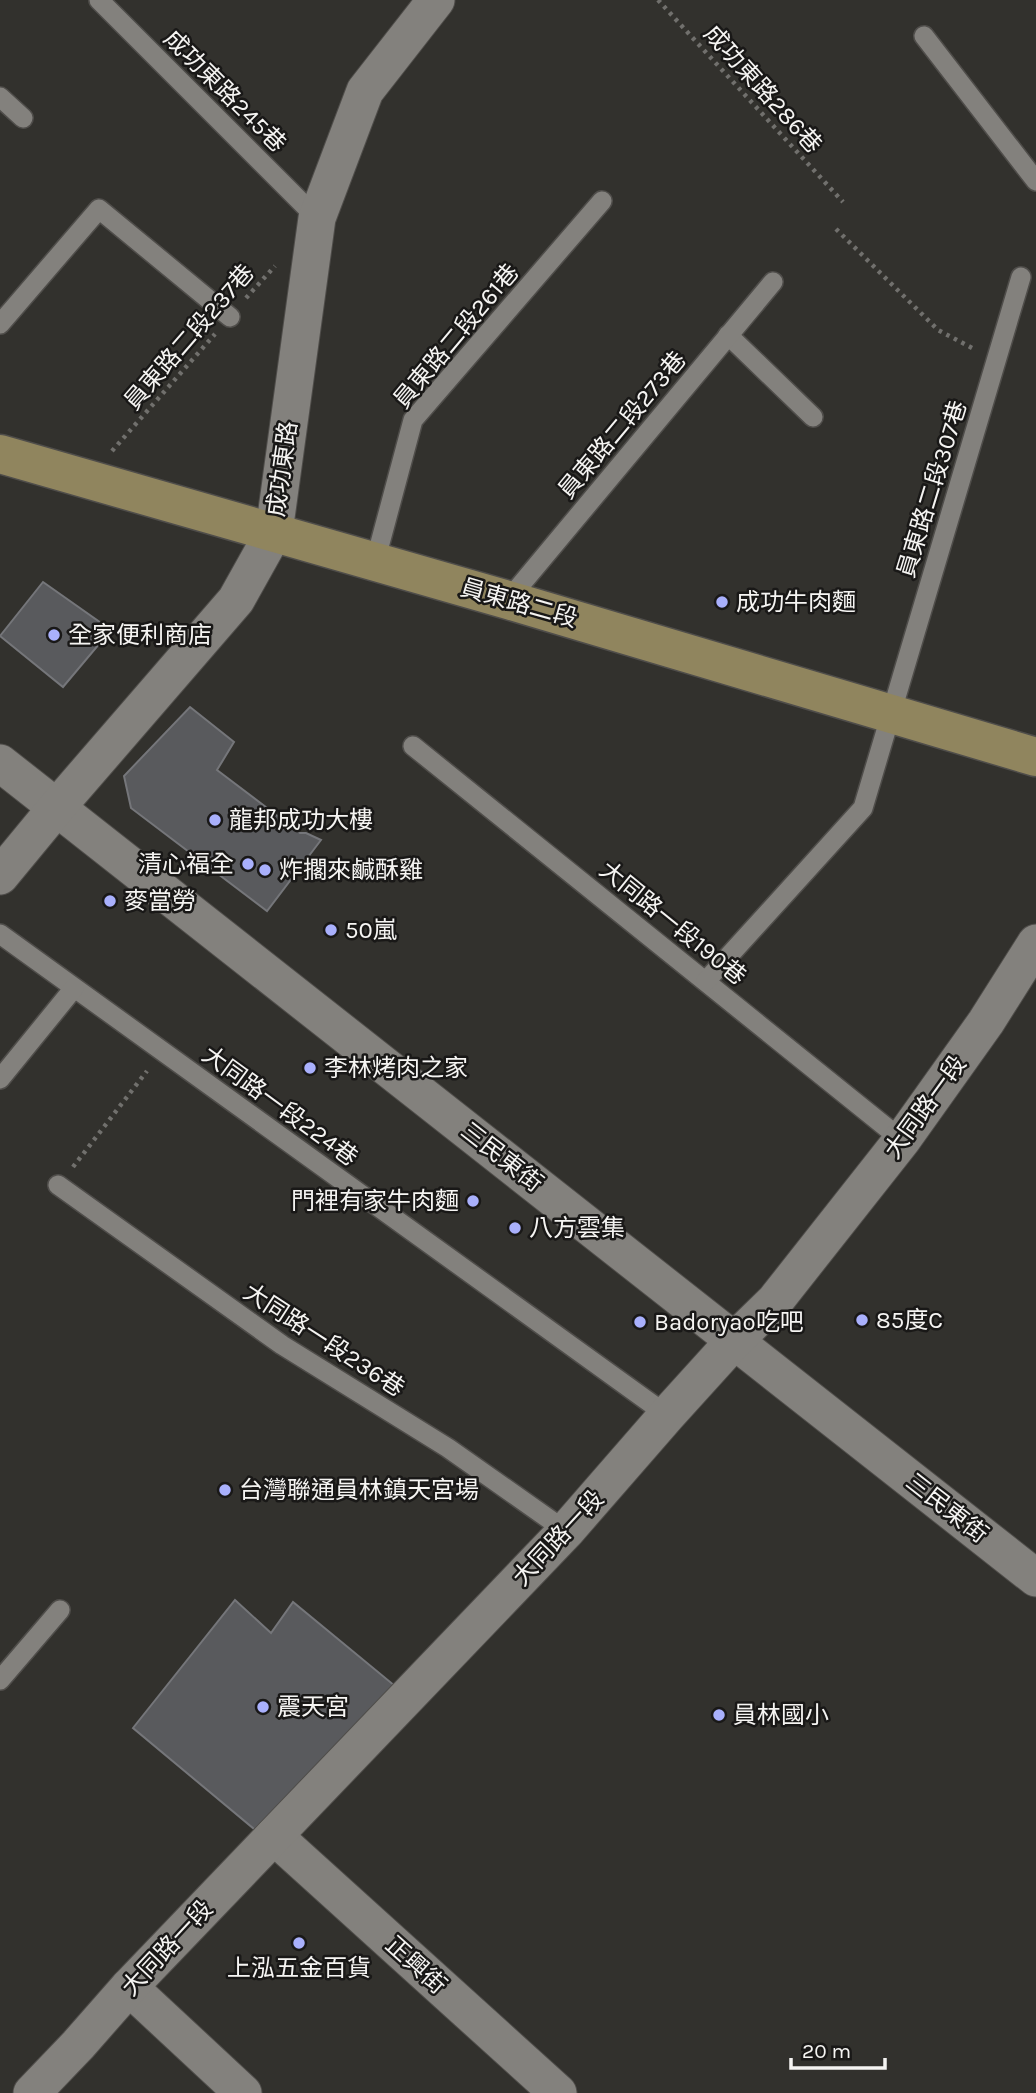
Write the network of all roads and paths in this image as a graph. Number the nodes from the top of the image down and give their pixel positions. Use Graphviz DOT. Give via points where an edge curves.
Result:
graph roads {
  1 [pos="99,0"];
  2 [pos="436,0"];
  3 [pos="658,0"];
  4 [pos="924,36"];
  5 [pos="0,97"];
  6 [pos="23,118"];
  7 [pos="1036,181"];
  8 [pos="602,201"];
  9 [pos="843,202"];
  10 [pos="317,218"];
  11 [pos="836,229"];
  12 [pos="282,257"];
  13 [pos="1021,277"];
  14 [pos="773,282"];
  15 [pos="230,317"];
  16 [pos="0,324"];
  17 [pos="728,335"];
  18 [pos="996,360"];
  19 [pos="813,417"];
  20 [pos="0,454"];
  21 [pos="88,479"];
  22 [pos="274,532"];
  23 [pos="375,562"];
  24 [pos="508,600"];
  25 [pos="891,715"];
  26 [pos="413,746"];
  27 [pos="1036,757"];
  28 [pos="0,763"];
  29 [pos="57,807"];
  30 [pos="0,876"];
  31 [pos="0,934"];
  32 [pos="1036,943"];
  33 [pos="706,981"];
  34 [pos="74,988"];
  35 [pos="162,1051"];
  36 [pos="0,1079"];
  37 [pos="902,1140"];
  38 [pos="58,1185"];
  39 [pos="735,1340"];
  40 [pos="667,1415"];
  41 [pos="566,1531"];
  42 [pos="1036,1578"];
  43 [pos="60,1610"];
  44 [pos="0,1680"];
  45 [pos="274,1836"];
  46 [pos="129,1987"];
  47 [pos="32,2093"];
  48 [pos="243,2093"];
  49 [pos="558,2093"];
  1 -- 10 [label="lane, 成功東路245巷"];
  2 -- 10 [label="street, 成功東路" via="365,91"];
  3 -- 9 [label="path, 成功東路286巷"];
  4 -- 7 [label="lane"];
  5 -- 6 [label="lane"];
  8 -- 23 [label="lane, 員東路二段261巷" via="413,419"];
  10 -- 22 [label="street, 成功東路"];
  11 -- 18 [label="path" via="938,330"];
  12 -- 15 [label="path, 員東路二段237巷"];
  13 -- 18 [label="lane, 員東路二段307巷"];
  14 -- 17 [label="lane, 員東路二段273巷"];
  15 -- 16 [label="lane" via="99,209"];
  15 -- 21 [label="path, 員東路二段237巷"];
  17 -- 19 [label="lane"];
  17 -- 24 [label="lane, 員東路二段273巷"];
  18 -- 25 [label="lane, 員東路二段307巷"];
  20 -- 21 [label="street, 員東路二段"];
  21 -- 22 [label="street, 員東路二段"];
  22 -- 23 [label="street, 員東路二段"];
  22 -- 29 [label="street, 成功東路" via="236,600"];
  23 -- 24 [label="street, 員東路二段"];
  24 -- 25 [label="street, 員東路二段"];
  25 -- 27 [label="street, 員東路二段"];
  25 -- 33 [label="lane, 員東路二段307巷" via="863,808"];
  26 -- 33 [label="lane, 大同路一段190巷"];
  28 -- 29 [label="street, 三民東街"];
  29 -- 30 [label="street, 成功東路"];
  29 -- 39 [label="street, 三民東街"];
  31 -- 34 [label="lane, 大同路一段224巷"];
  32 -- 37 [label="street, 大同路一段"];
  33 -- 37 [label="lane, 大同路一段190巷"];
  34 -- 35 [label="lane, 大同路一段224巷"];
  34 -- 36 [label="lane"];
  35 -- 38 [label="path"];
  35 -- 40 [label="lane, 大同路一段224巷"];
  37 -- 39 [label="street, 大同路一段" via="775,1301"];
  38 -- 41 [label="lane, 大同路一段236巷" via="282,1345 448,1448"];
  39 -- 40 [label="street, 大同路一段"];
  39 -- 42 [label="street, 三民東街"];
  40 -- 41 [label="street, 大同路一段"];
  41 -- 45 [label="street, 大同路一段"];
  43 -- 44 [label="lane"];
  45 -- 46 [label="street, 大同路一段"];
  45 -- 49 [label="street, 正興街"];
  46 -- 47 [label="street, 大同路一段"];
  46 -- 48 [label="street"];
}
